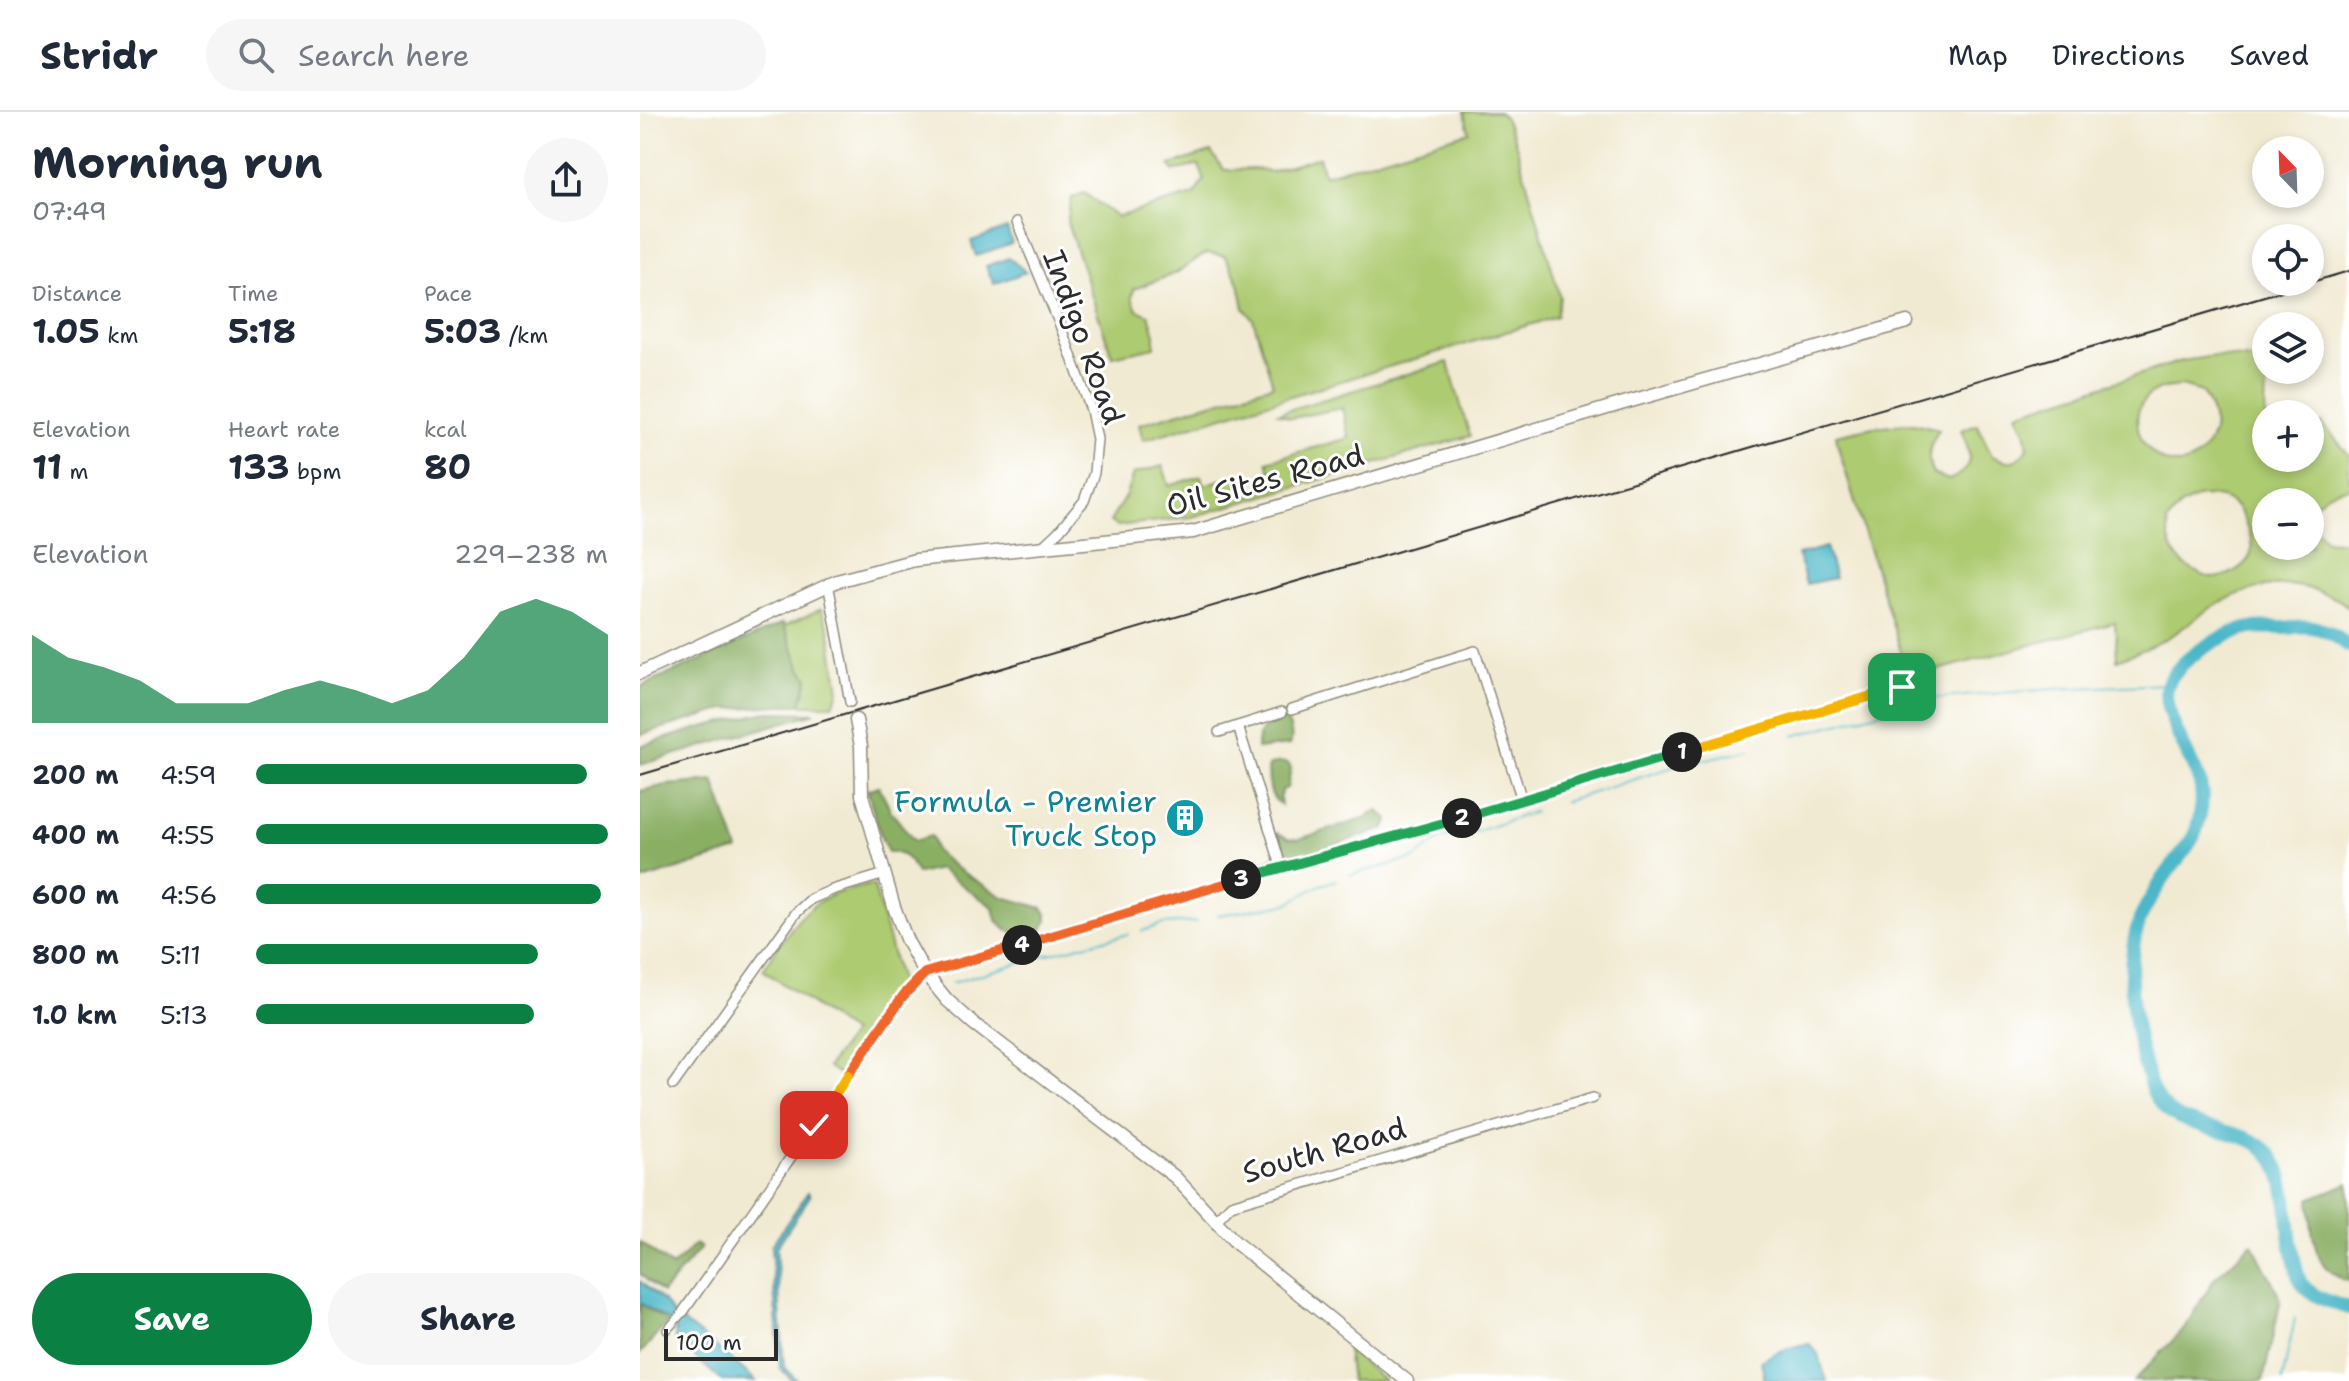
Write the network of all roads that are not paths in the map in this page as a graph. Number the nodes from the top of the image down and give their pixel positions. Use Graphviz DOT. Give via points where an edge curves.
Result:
graph roads {
  1 [pos="1017,222"];
  2 [pos="1907,322"];
  3 [pos="1042,547"];
  4 [pos="828,583"];
  5 [pos="640,673"];
  6 [pos="1902,687"];
  7 [pos="850,702"];
  8 [pos="1292,709"];
  9 [pos="1282,712"];
  10 [pos="856,720"];
  11 [pos="1238,726"];
  12 [pos="1219,732"];
  13 [pos="1522,800"];
  14 [pos="1281,866"];
  15 [pos="885,874"];
  16 [pos="925,973"];
  17 [pos="673,1085"];
  18 [pos="1593,1098"];
  19 [pos="1215,1222"];
  20 [pos="683,1312"];
  21 [pos="667,1330"];
  22 [pos="1407,1381"];
  1 -- 3 [label="street, Indigo Road" via="1055,310 1097,439 1094,473 1084,501"];
  2 -- 3 [label="street, Oil Sites Road" via="1193,532"];
  3 -- 4 [label="street, Oil Sites Road" via="915,560"];
  4 -- 5 [label="street, Oil Sites Road"];
  4 -- 7 [label="street"];
  6 -- 13 [label="street"];
  8 -- 13 [label="street" via="1475,651"];
  9 -- 11 [label="street"];
  10 -- 15 [label="street" via="862,795"];
  11 -- 12 [label="street"];
  11 -- 14 [label="street"];
  13 -- 14 [label="street"];
  14 -- 16 [label="street"];
  15 -- 16 [label="street" via="907,941"];
  15 -- 17 [label="street" via="821,894 796,913"];
  16 -- 19 [label="street" via="973,1023 1175,1177"];
  16 -- 20 [label="street" via="903,996"];
  18 -- 19 [label="street, South Road" via="1231,1205"];
  19 -- 22 [label="street"];
  20 -- 21 [label="street"];
}
